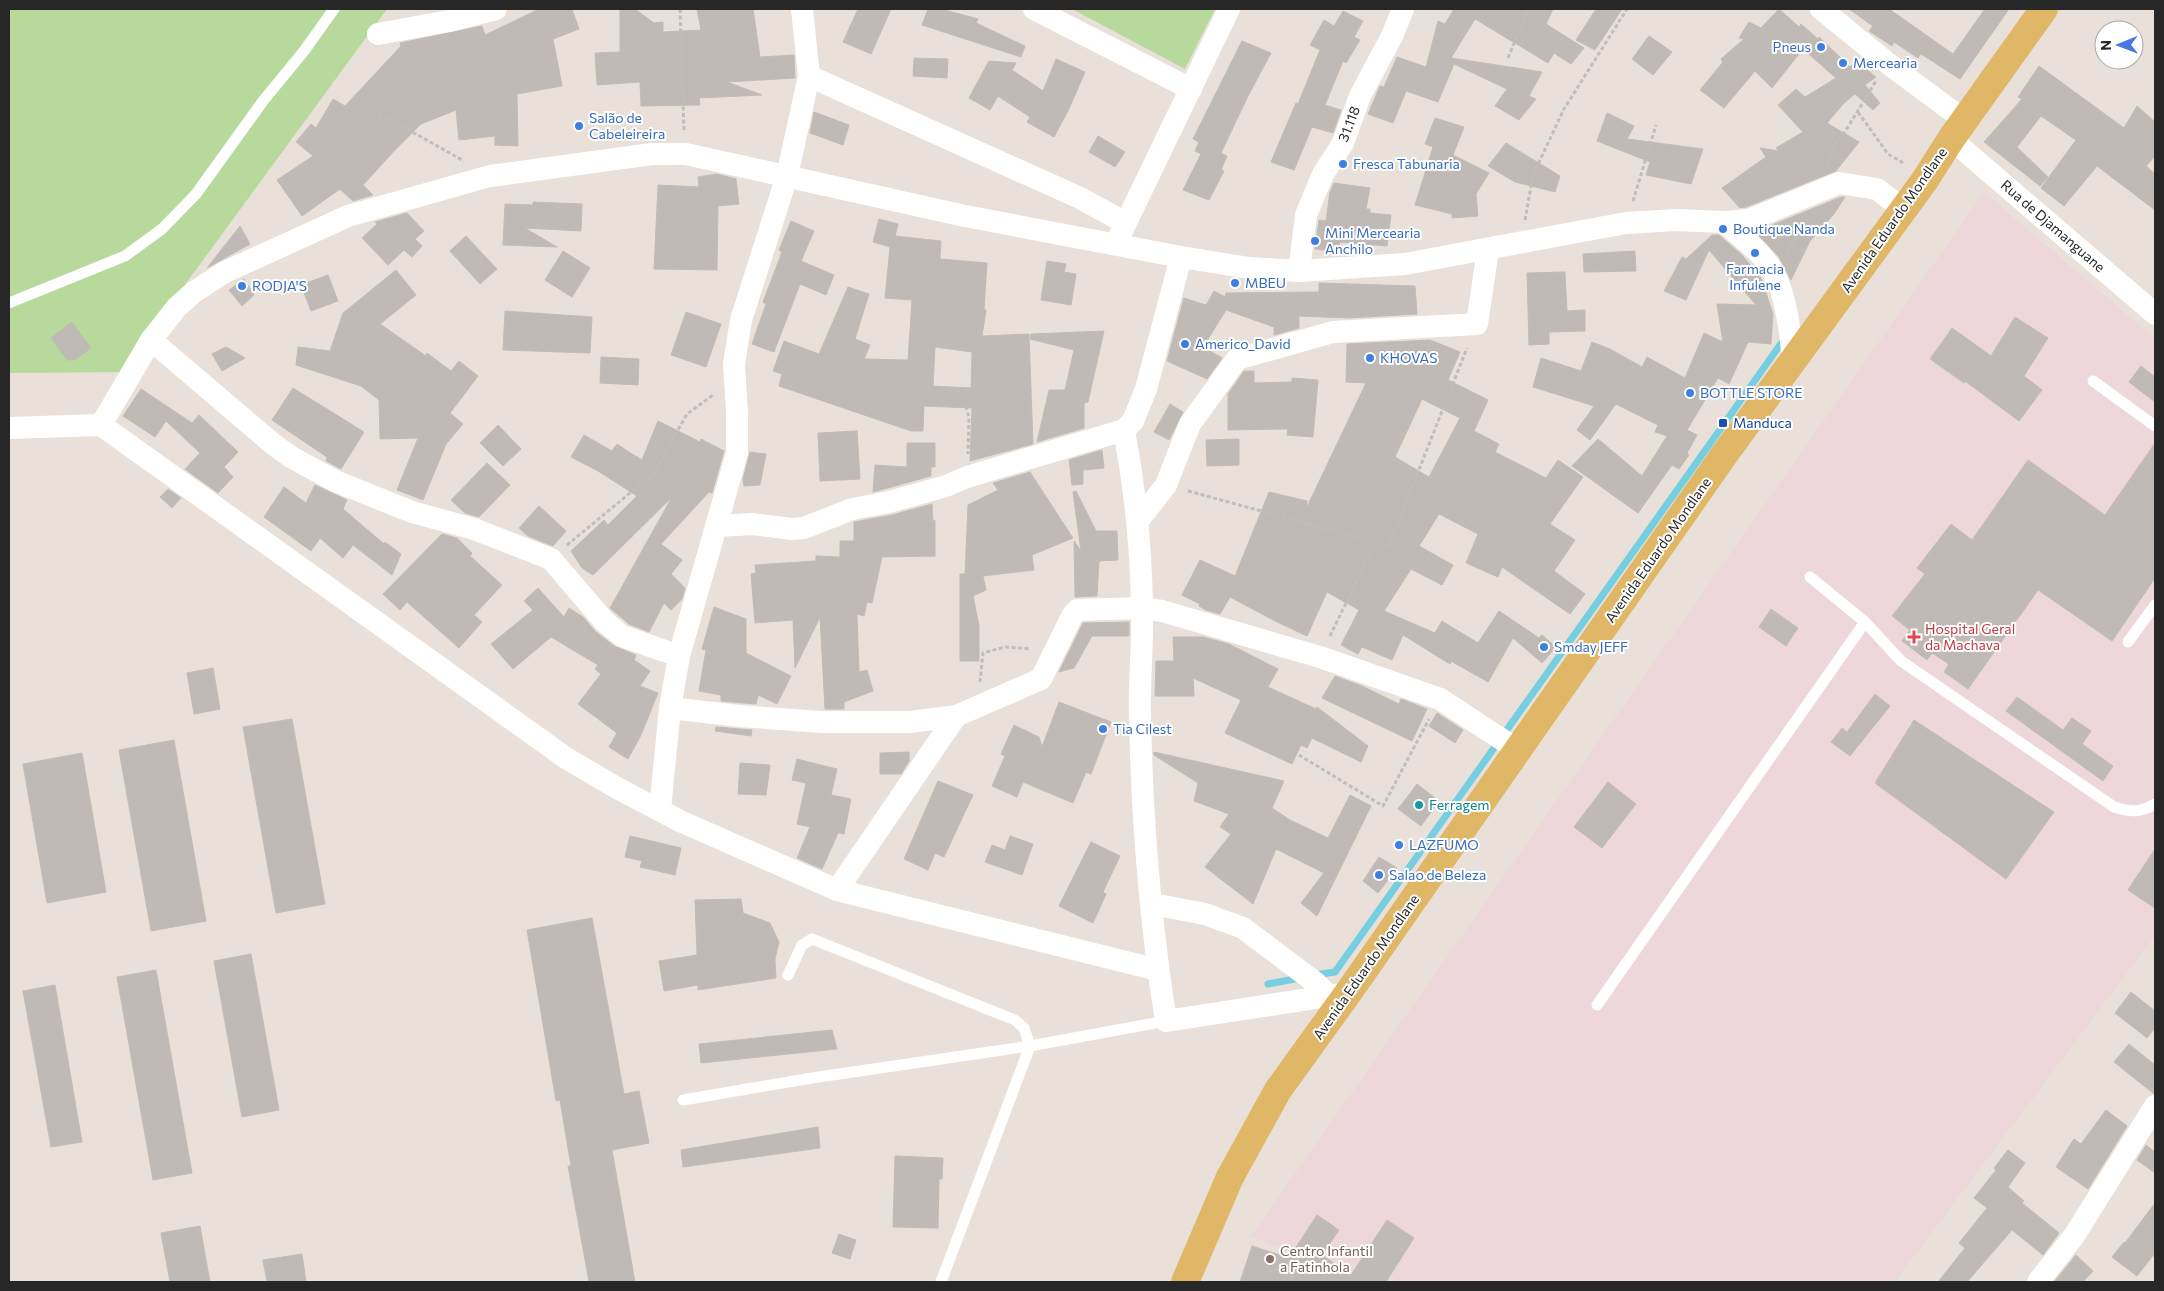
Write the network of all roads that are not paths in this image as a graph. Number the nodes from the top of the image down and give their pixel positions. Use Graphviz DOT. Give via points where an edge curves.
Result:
graph roads {
  1 [pos="334,9"];
  2 [pos="496,9"];
  3 [pos="802,9"];
  4 [pos="1034,9"];
  5 [pos="1229,9"];
  6 [pos="1403,9"];
  7 [pos="1821,9"];
  8 [pos="2044,9"];
  9 [pos="378,34"];
  10 [pos="810,76"];
  11 [pos="1191,89"];
  12 [pos="1958,129"];
  13 [pos="787,176"];
  14 [pos="1904,210"];
  15 [pos="1124,222"];
  16 [pos="1724,222"];
  17 [pos="1116,244"];
  18 [pos="1488,250"];
  19 [pos="1181,258"];
  20 [pos="1299,271"];
  21 [pos="9,303"];
  22 [pos="2155,314"];
  23 [pos="151,340"];
  24 [pos="1793,362"];
  25 [pos="2094,381"];
  26 [pos="101,425"];
  27 [pos="2155,426"];
  28 [pos="9,428"];
  29 [pos="1124,430"];
  30 [pos="1138,521"];
  31 [pos="717,526"];
  32 [pos="1810,577"];
  33 [pos="2155,605"];
  34 [pos="1142,608"];
  35 [pos="1865,622"];
  36 [pos="2128,642"];
  37 [pos="679,656"];
  38 [pos="670,708"];
  39 [pos="956,716"];
  40 [pos="1518,750"];
  41 [pos="2155,804"];
  42 [pos="660,810"];
  43 [pos="837,890"];
  44 [pos="1152,904"];
  45 [pos="1158,970"];
  46 [pos="788,975"];
  47 [pos="1339,995"];
  48 [pos="1597,1005"];
  49 [pos="1166,1021"];
  50 [pos="1030,1046"];
  51 [pos="683,1100"];
  52 [pos="2155,1106"];
  53 [pos="941,1282"];
  54 [pos="1185,1282"];
  55 [pos="2038,1282"];
  1 -- 21 [label="lane" via="196,194 162,229 125,256"];
  2 -- 9 [label="street"];
  3 -- 10 [label="street"];
  4 -- 11 [label="street"];
  5 -- 11 [label="street"];
  6 -- 20 [label="street, 31.118" via="1306,215"];
  7 -- 12 [label="street, Rua de Djamanguane" via="1890,65"];
  8 -- 12 [label="main road, Avenida Eduardo Mondlane"];
  10 -- 13 [label="street"];
  10 -- 15 [label="street" via="1080,198"];
  11 -- 15 [label="street"];
  12 -- 14 [label="main road, Avenida Eduardo Mondlane"];
  12 -- 22 [label="street, Rua de Djamanguane"];
  13 -- 17 [label="street" via="965,216"];
  13 -- 23 [label="street" via="686,154 652,154 490,176 348,216 225,272 176,307"];
  13 -- 31 [label="street" via="741,320 734,364 737,453"];
  14 -- 16 [label="street" via="1877,189 1839,183 1749,220"];
  14 -- 24 [label="main road, Avenida Eduardo Mondlane"];
  15 -- 17 [label="street"];
  16 -- 18 [label="street" via="1626,223"];
  16 -- 24 [label="street" via="1774,272 1791,333"];
  17 -- 19 [label="street"];
  18 -- 20 [label="street" via="1405,264"];
  18 -- 30 [label="street" via="1477,324 1333,332 1238,359 1190,424 1166,485"];
  19 -- 20 [label="street"];
  19 -- 29 [label="street" via="1146,389 1133,421"];
  23 -- 26 [label="street"];
  23 -- 37 [label="street" via="291,457 335,481 412,512 474,528 551,558 604,621 622,636"];
  24 -- 40 [label="main road, Avenida Eduardo Mondlane" via="1724,455"];
  25 -- 27 [label="lane"];
  26 -- 28 [label="street"];
  26 -- 42 [label="street" via="566,758"];
  29 -- 30 [label="street"];
  29 -- 31 [label="street" via="946,486 852,509 804,528 792,530 752,524"];
  30 -- 34 [label="street"];
  31 -- 37 [label="street"];
  32 -- 35 [label="lane"];
  33 -- 36 [label="lane"];
  34 -- 39 [label="street" via="1077,610 1041,679"];
  34 -- 40 [label="street" via="1320,657 1440,699"];
  34 -- 44 [label="street" via="1140,714 1143,805"];
  35 -- 41 [label="lane" via="1901,661 2114,807 2130,812 2145,810"];
  35 -- 48 [label="lane"];
  37 -- 38 [label="street"];
  38 -- 39 [label="street" via="822,722 910,722"];
  38 -- 42 [label="street"];
  39 -- 43 [label="street"];
  40 -- 47 [label="main road, Avenida Eduardo Mondlane"];
  42 -- 43 [label="street"];
  43 -- 45 [label="street"];
  44 -- 45 [label="street"];
  44 -- 47 [label="street" via="1205,914 1242,928 1316,983"];
  45 -- 49 [label="street"];
  46 -- 50 [label="lane" via="802,945 812,939 1014,1020 1024,1028"];
  47 -- 49 [label="street"];
  47 -- 54 [label="main road, Avenida Eduardo Mondlane" via="1273,1098 1230,1177"];
  49 -- 50 [label="lane"];
  50 -- 51 [label="lane"];
  50 -- 53 [label="lane"];
  52 -- 55 [label="street" via="2074,1236"];
}
